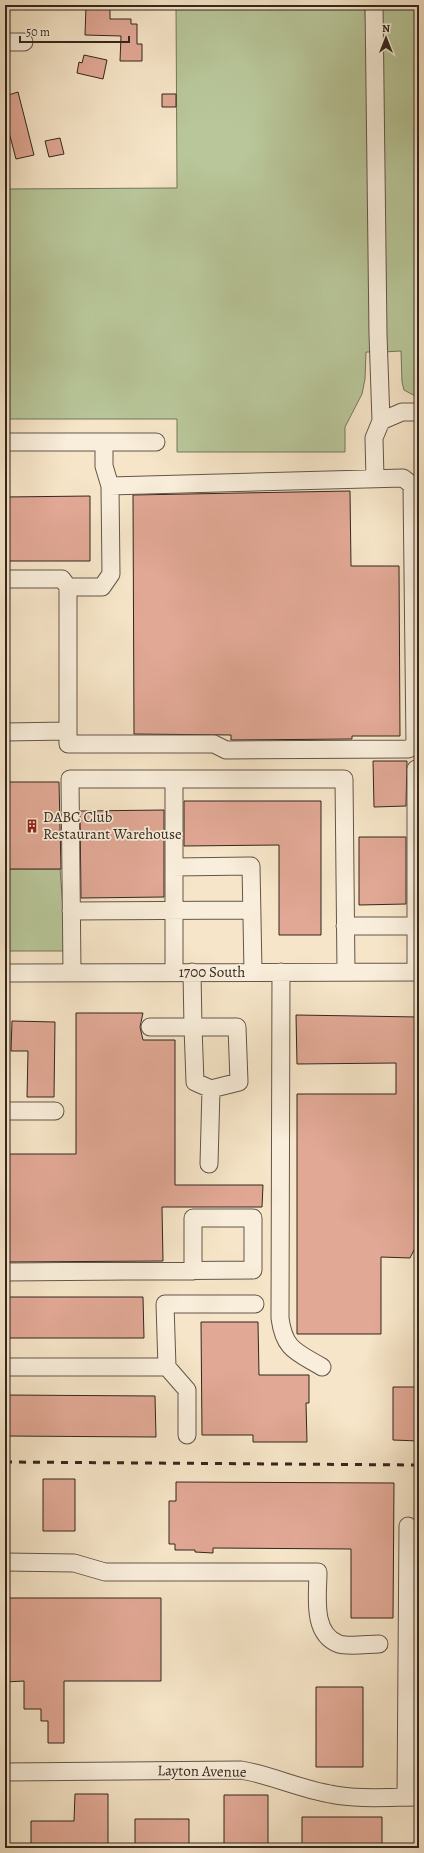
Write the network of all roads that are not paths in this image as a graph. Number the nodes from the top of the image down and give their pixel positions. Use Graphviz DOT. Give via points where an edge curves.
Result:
graph roads {
  1 [pos="374,5"];
  2 [pos="5,42"];
  3 [pos="24,42"];
  4 [pos="419,412"];
  5 [pos="381,421"];
  6 [pos="5,442"];
  7 [pos="104,442"];
  8 [pos="156,442"];
  9 [pos="375,478"];
  10 [pos="110,486"];
  11 [pos="5,579"];
  12 [pos="68,587"];
  13 [pos="68,731"];
  14 [pos="5,732"];
  15 [pos="416,769"];
  16 [pos="174,779"];
  17 [pos="174,867"];
  18 [pos="174,910"];
  19 [pos="252,910"];
  20 [pos="71,911"];
  21 [pos="345,926"];
  22 [pos="418,926"];
  23 [pos="5,972"];
  24 [pos="72,972"];
  25 [pos="174,972"];
  26 [pos="192,972"];
  27 [pos="253,972"];
  28 [pos="281,972"];
  29 [pos="346,972"];
  30 [pos="417,972"];
  31 [pos="150,1027"];
  32 [pos="193,1027"];
  33 [pos="211,1089"];
  34 [pos="5,1111"];
  35 [pos="55,1112"];
  36 [pos="209,1164"];
  37 [pos="193,1271"];
  38 [pos="5,1272"];
  39 [pos="255,1304"];
  40 [pos="5,1367"];
  41 [pos="167,1367"];
  42 [pos="322,1367"];
  43 [pos="187,1435"];
  44 [pos="408,1526"];
  45 [pos="5,1562"];
  46 [pos="379,1644"];
  47 [pos="413,1756"];
  48 [pos="5,1772"];
  49 [pos="413,1797"];
  1 -- 5 [label="street"];
  2 -- 3 [label="street"];
  4 -- 5 [label="street" via="402,412"];
  5 -- 9 [label="street" via="374,438"];
  6 -- 7 [label="street"];
  7 -- 8 [label="street"];
  7 -- 10 [label="street" via="104,466"];
  9 -- 10 [label="street"];
  9 -- 13 [label="street" via="403,478 412,485 415,745 408,749 226,750 214,744 68,744"];
  10 -- 12 [label="street" via="111,574 102,587"];
  11 -- 12 [label="street" via="62,579"];
  12 -- 13 [label="street"];
  13 -- 14 [label="street"];
  15 -- 22 [label="street"];
  16 -- 17 [label="street"];
  16 -- 20 [label="street" via="70,779"];
  16 -- 21 [label="street" via="344,779"];
  17 -- 18 [label="street"];
  17 -- 19 [label="street" via="251,866"];
  18 -- 19 [label="street"];
  18 -- 20 [label="street"];
  18 -- 25 [label="street"];
  19 -- 27 [label="street"];
  20 -- 24 [label="street"];
  21 -- 22 [label="street"];
  21 -- 29 [label="street"];
  22 -- 30 [label="street"];
  23 -- 24 [label="street, 1700 South"];
  24 -- 25 [label="street, 1700 South"];
  25 -- 26 [label="street, 1700 South"];
  26 -- 27 [label="street, 1700 South"];
  26 -- 32 [label="street"];
  27 -- 28 [label="street, 1700 South"];
  28 -- 29 [label="street, 1700 South"];
  28 -- 42 [label="street" via="280,1318 282,1333 289,1347"];
  29 -- 30 [label="street, 1700 South"];
  31 -- 32 [label="street"];
  32 -- 33 [label="street" via="195,1082"];
  32 -- 33 [label="street" via="237,1027 239,1082"];
  33 -- 36 [label="street"];
  34 -- 35 [label="street"];
  37 -- 37 [label="street" via="253,1270 254,1218 193,1218"];
  37 -- 38 [label="street"];
  39 -- 41 [label="street" via="165,1304"];
  40 -- 41 [label="street"];
  41 -- 43 [label="street" via="188,1390"];
  44 -- 47 [label="street"];
  45 -- 46 [label="street" via="74,1563 105,1572 318,1572 318,1618 325,1633 340,1644"];
  47 -- 49 [label="street"];
  48 -- 49 [label="street, Layton Avenue" via="241,1770 335,1795"];
}
